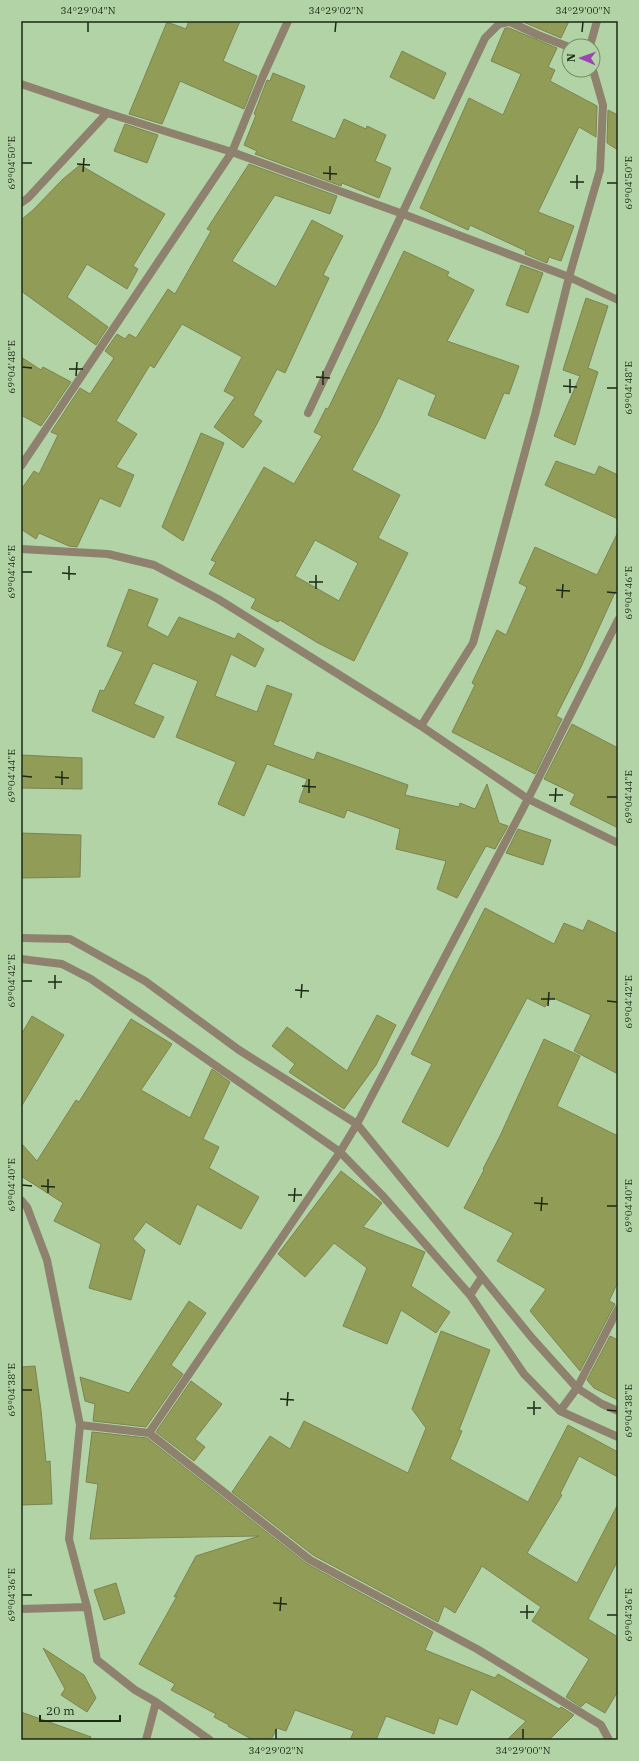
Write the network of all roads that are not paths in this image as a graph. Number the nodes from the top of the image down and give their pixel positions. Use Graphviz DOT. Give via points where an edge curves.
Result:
graph roads {
  1 [pos="288,21"];
  2 [pos="597,21"];
  3 [pos="592,38"];
  4 [pos="561,44"];
  5 [pos="595,78"];
  6 [pos="21,84"];
  7 [pos="107,113"];
  8 [pos="232,152"];
  9 [pos="21,203"];
  10 [pos="403,214"];
  11 [pos="569,277"];
  12 [pos="618,300"];
  13 [pos="308,412"];
  14 [pos="21,466"];
  15 [pos="21,549"];
  16 [pos="618,620"];
  17 [pos="421,726"];
  18 [pos="528,799"];
  19 [pos="618,843"];
  20 [pos="21,938"];
  21 [pos="21,959"];
  22 [pos="357,1124"];
  23 [pos="340,1152"];
  24 [pos="21,1200"];
  25 [pos="482,1277"];
  26 [pos="470,1295"];
  27 [pos="618,1310"];
  28 [pos="577,1388"];
  29 [pos="560,1411"];
  30 [pos="618,1411"];
  31 [pos="80,1424"];
  32 [pos="149,1433"];
  33 [pos="618,1437"];
  34 [pos="87,1607"];
  35 [pos="21,1609"];
  36 [pos="156,1702"];
  37 [pos="146,1740"];
  38 [pos="210,1740"];
  39 [pos="609,1740"];
  1 -- 8 [label="street"];
  2 -- 3 [label="street"];
  4 -- 10 [label="street" via="510,22 499,24 485,38"];
  5 -- 11 [label="street" via="603,105 600,170"];
  6 -- 7 [label="street"];
  7 -- 8 [label="street"];
  7 -- 9 [label="street"];
  8 -- 10 [label="street"];
  8 -- 14 [label="street"];
  10 -- 11 [label="street"];
  10 -- 13 [label="street"];
  11 -- 12 [label="street"];
  11 -- 17 [label="street" via="535,415 473,643"];
  15 -- 17 [label="street" via="108,554 154,565 218,599"];
  16 -- 18 [label="street"];
  17 -- 18 [label="street"];
  18 -- 19 [label="street"];
  18 -- 22 [label="street"];
  20 -- 22 [label="street" via="70,939 145,981 239,1050"];
  21 -- 23 [label="street" via="62,964 91,979"];
  22 -- 23 [label="street"];
  22 -- 25 [label="street"];
  23 -- 26 [label="street" via="382,1195"];
  23 -- 32 [label="street"];
  24 -- 31 [label="street" via="27,1207 47,1260"];
  25 -- 26 [label="street"];
  25 -- 28 [label="street"];
  26 -- 29 [label="street" via="524,1374"];
  27 -- 28 [label="street"];
  28 -- 29 [label="street"];
  28 -- 30 [label="street"];
  29 -- 33 [label="street"];
  31 -- 32 [label="street"];
  31 -- 34 [label="street" via="69,1539"];
  32 -- 39 [label="street" via="310,1560 477,1649 601,1725"];
  34 -- 35 [label="street"];
  34 -- 36 [label="street" via="97,1660 135,1690"];
  36 -- 37 [label="street"];
  36 -- 38 [label="street"];
}
